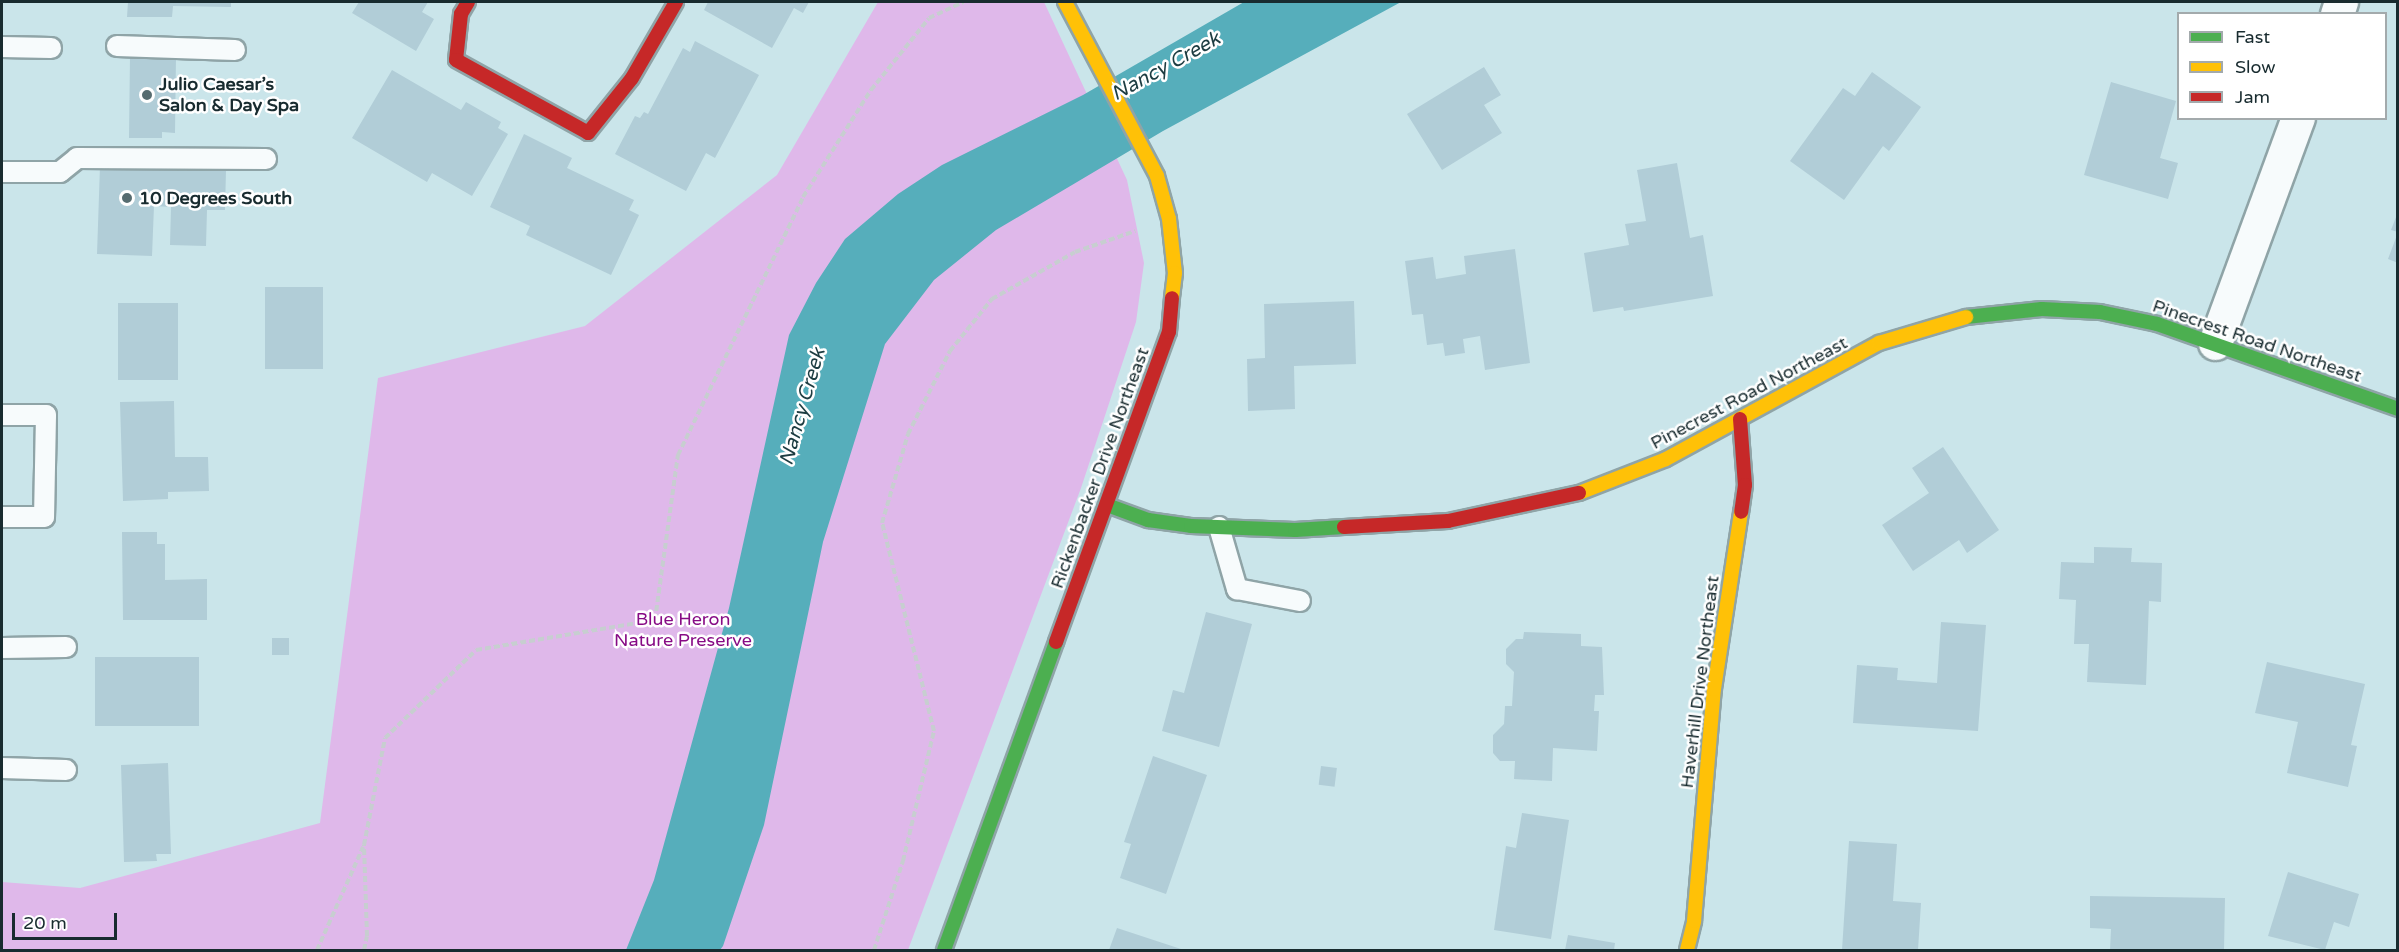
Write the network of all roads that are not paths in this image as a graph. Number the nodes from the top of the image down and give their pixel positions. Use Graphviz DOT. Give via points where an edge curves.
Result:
graph roads {
  1 [pos="468,2"];
  2 [pos="676,2"];
  3 [pos="1065,2"];
  4 [pos="117,46"];
  5 [pos="2,47"];
  6 [pos="51,48"];
  7 [pos="235,50"];
  8 [pos="2297,120"];
  9 [pos="266,159"];
  10 [pos="2,172"];
  11 [pos="2215,343"];
  12 [pos="2397,409"];
  13 [pos="2,415"];
  14 [pos="1740,419"];
  15 [pos="1107,505"];
  16 [pos="2,517"];
  17 [pos="1219,527"];
  18 [pos="1300,601"];
  19 [pos="66,647"];
  20 [pos="2,648"];
  21 [pos="2,768"];
  22 [pos="66,770"];
  23 [pos="944,951"];
  24 [pos="1687,951"];
  1 -- 2 [label="street" via="461,14 456,60 588,132 632,78"];
  3 -- 15 [label="street, Rickenbacker Drive Northeast" via="1157,176 1175,273 1169,332"];
  4 -- 7 [label="lane"];
  5 -- 6 [label="lane"];
  8 -- 11 [label="street"];
  9 -- 10 [label="lane" via="77,158 60,172"];
  11 -- 12 [label="street, Pinecrest Road Northeast"];
  11 -- 14 [label="street, Pinecrest Road Northeast" via="2157,324 2100,312 2042,309 1977,315 1927,326 1879,343"];
  13 -- 16 [label="lane" via="46,415 44,517"];
  14 -- 17 [label="street, Pinecrest Road Northeast" via="1666,459 1599,487 1530,506 1448,521 1295,530"];
  14 -- 24 [label="street, Haverhill Drive Northeast" via="1745,485 1714,689 1694,921"];
  15 -- 17 [label="street, Pinecrest Road Northeast" via="1148,520"];
  15 -- 23 [label="street, Rickenbacker Drive Northeast"];
  17 -- 18 [label="lane" via="1237,589"];
  19 -- 20 [label="lane"];
  21 -- 22 [label="lane"];
}
